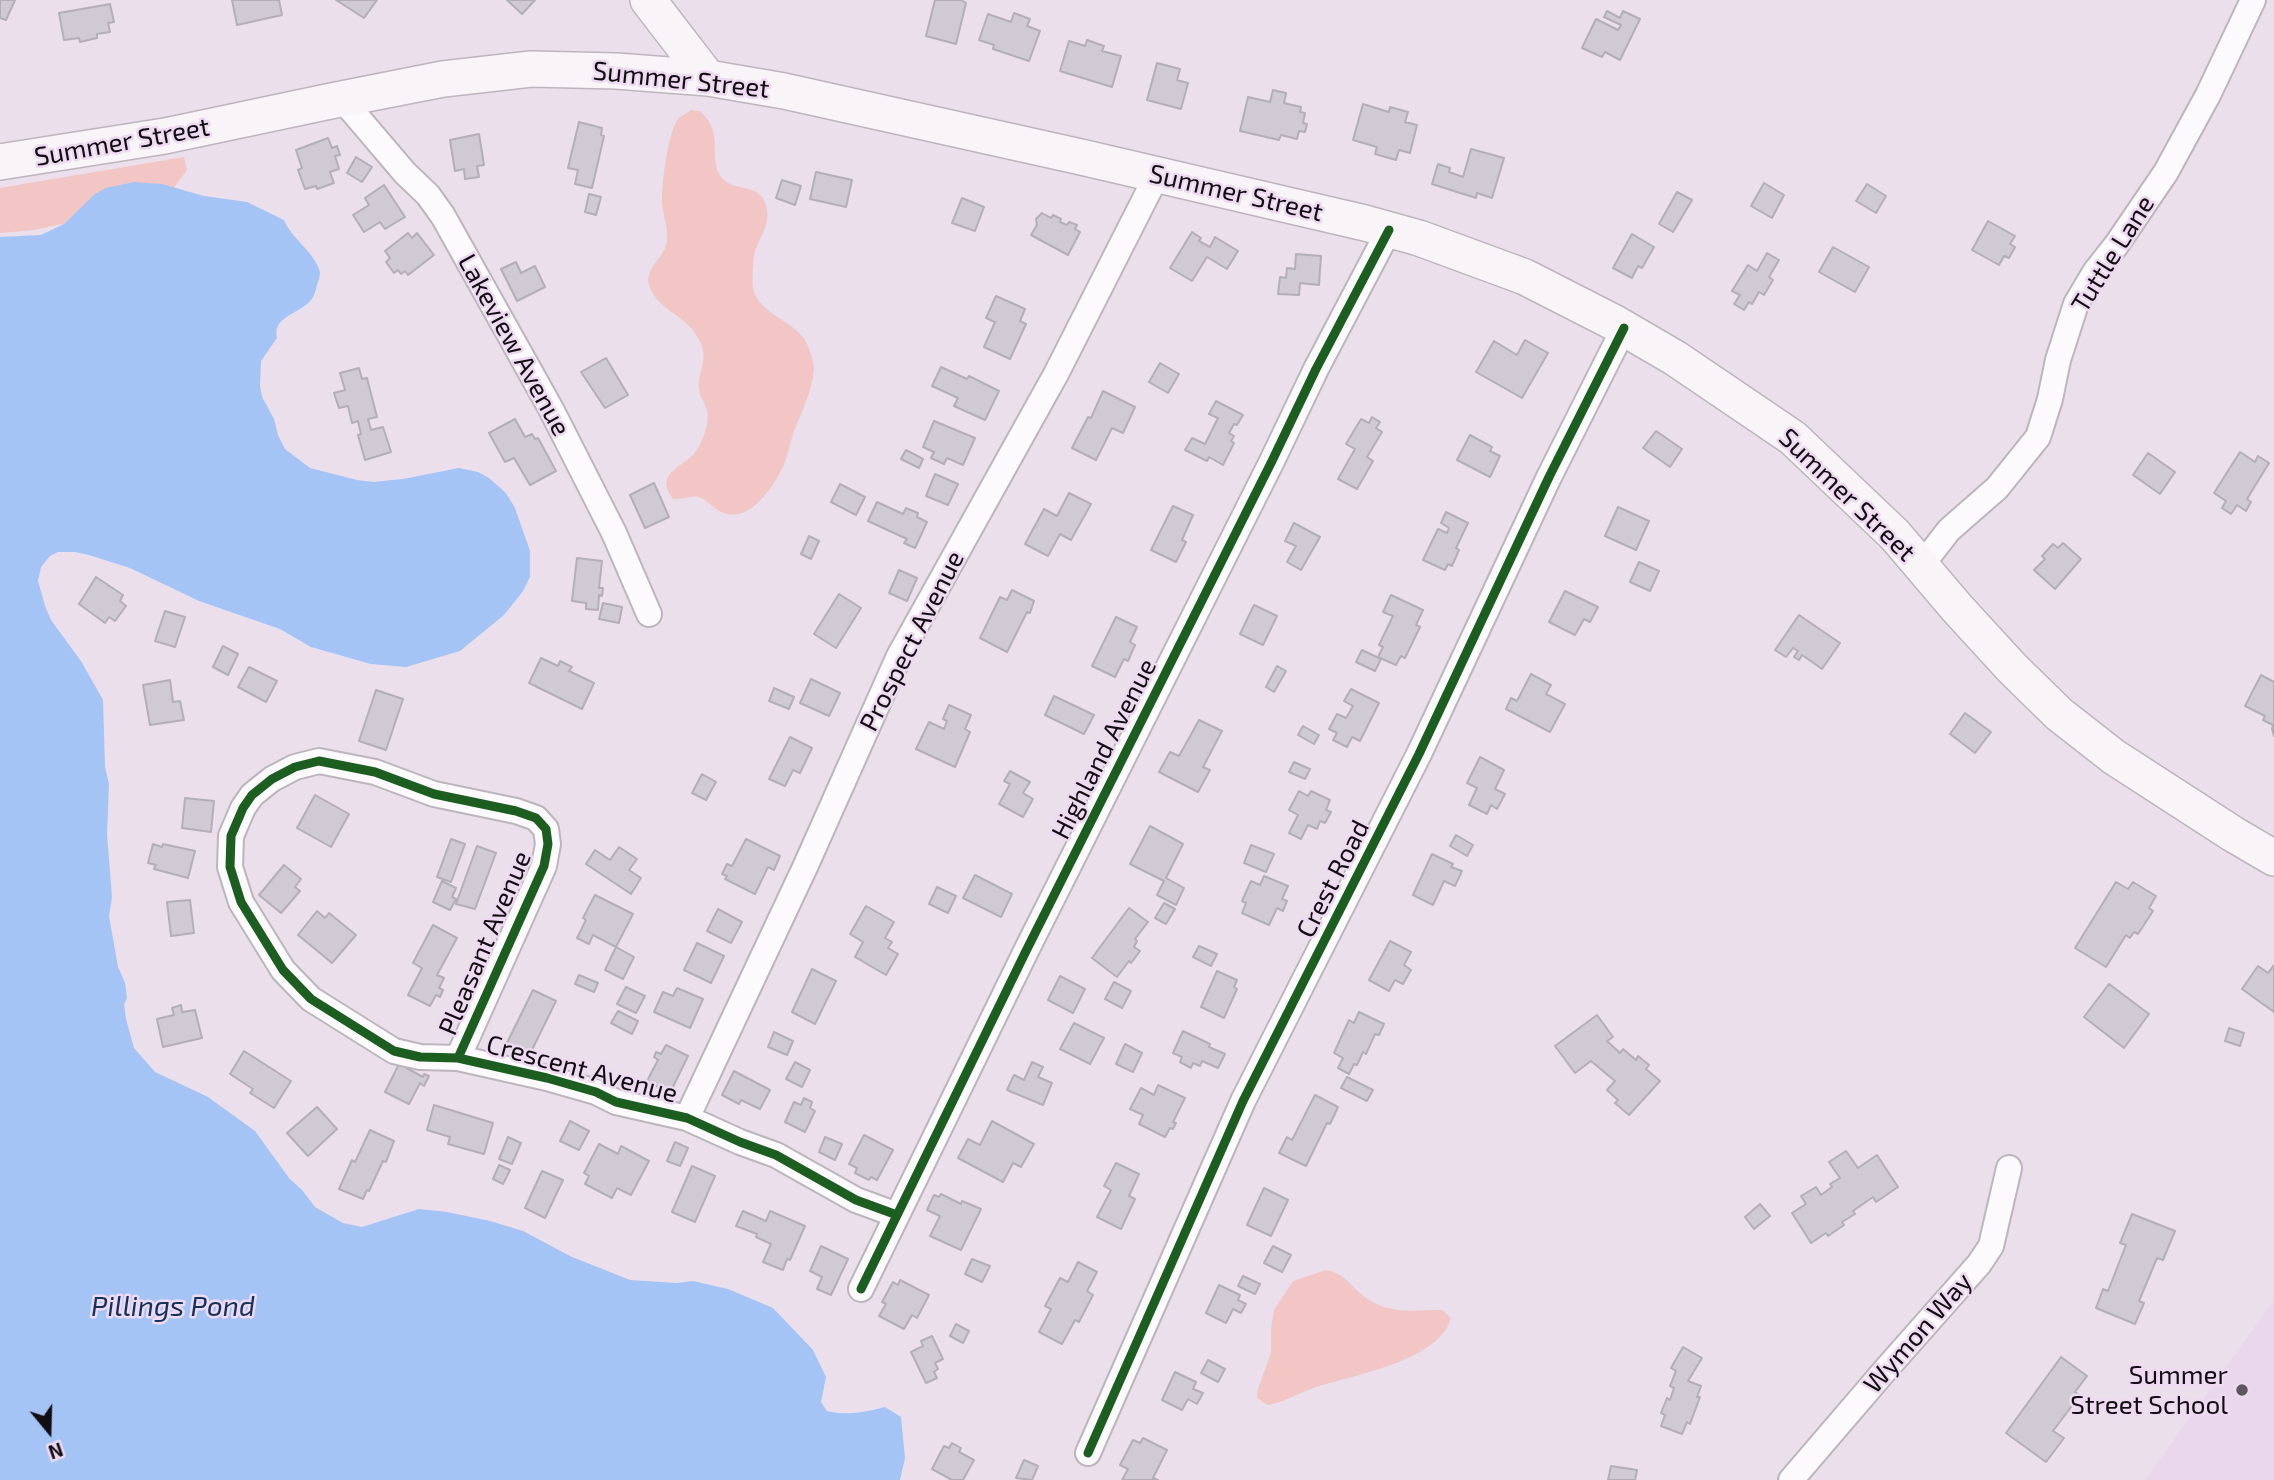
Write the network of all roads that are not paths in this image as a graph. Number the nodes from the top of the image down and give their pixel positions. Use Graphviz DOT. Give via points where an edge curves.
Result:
graph roads {
  1 [pos="648,0"];
  2 [pos="2253,0"];
  3 [pos="708,78"];
  4 [pos="342,99"];
  5 [pos="0,162"];
  6 [pos="1157,175"];
  7 [pos="1389,230"];
  8 [pos="1624,328"];
  9 [pos="1922,565"];
  10 [pos="649,614"];
  11 [pos="548,844"];
  12 [pos="2274,858"];
  13 [pos="458,1058"];
  14 [pos="687,1118"];
  15 [pos="2009,1168"];
  16 [pos="897,1215"];
  17 [pos="861,1289"];
  18 [pos="1088,1453"];
  19 [pos="1791,1480"];
  1 -- 3 [label="main road"];
  2 -- 9 [label="street, Tuttle Lane" via="2166,172 2076,304 2038,436 1997,488 1949,530"];
  3 -- 4 [label="main road, Summer Street" via="531,69 443,79"];
  3 -- 6 [label="main road, Summer Street"];
  4 -- 5 [label="main road, Summer Street" via="165,136"];
  4 -- 10 [label="street, Lakeview Avenue" via="443,216 557,421"];
  6 -- 7 [label="main road, Summer Street"];
  6 -- 14 [label="street, Prospect Avenue" via="1056,374 899,656"];
  7 -- 8 [label="main road, Summer Street" via="1525,277"];
  7 -- 16 [label="street, Highland Avenue"];
  8 -- 9 [label="main road, Summer Street" via="1793,438"];
  8 -- 18 [label="street, Crest Road" via="1419,754 1243,1101"];
  9 -- 12 [label="main road, Summer Street" via="2059,715 2114,757"];
  11 -- 13 [label="street, Pleasant Avenue" via="537,886"];
  11 -- 13 [label="street, Crescent Avenue" via="536,818 434,794 375,772 319,761 272,779 252,795 231,836 230,867 241,902 283,970 311,999 394,1051"];
  13 -- 14 [label="street, Crescent Avenue"];
  14 -- 16 [label="street, Crescent Avenue" via="776,1155 856,1200"];
  15 -- 19 [label="street, Wymon Way" via="1991,1246 1979,1264"];
  16 -- 17 [label="street, Highland Avenue"];
}
